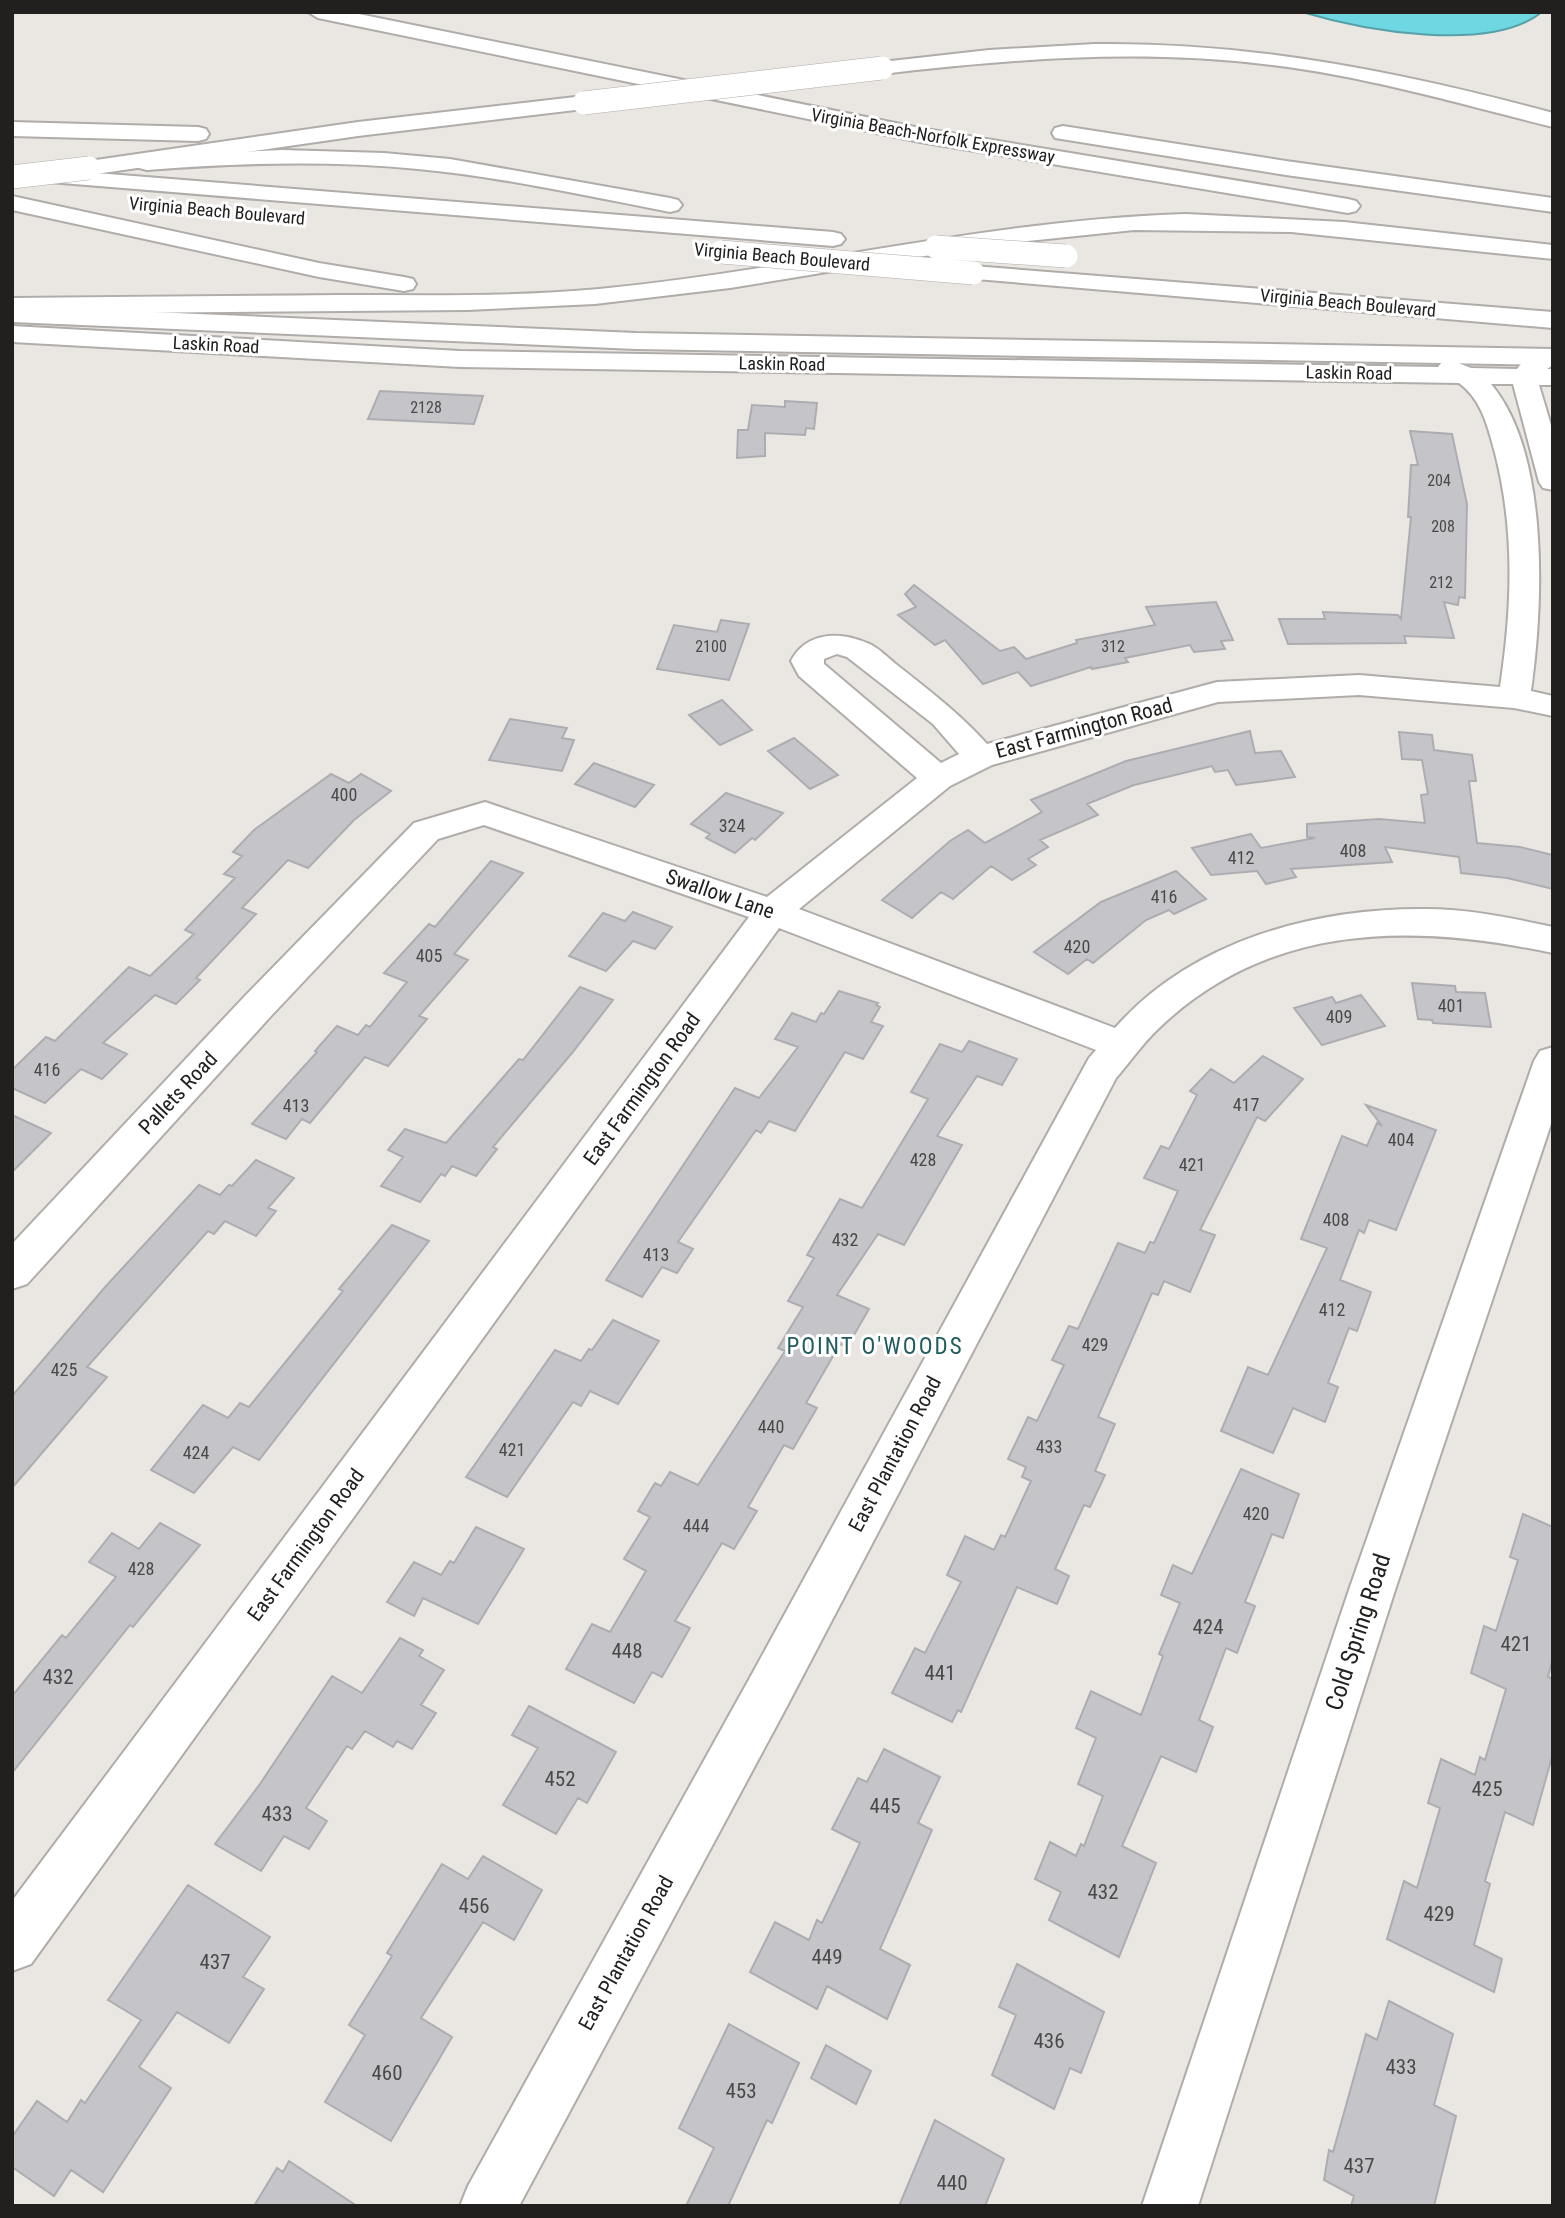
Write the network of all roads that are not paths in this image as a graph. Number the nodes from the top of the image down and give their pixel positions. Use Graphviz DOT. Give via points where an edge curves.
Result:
graph roads {
  1 [pos="318,12"];
  2 [pos="712,67"];
  3 [pos="842,93"];
  4 [pos="1553,120"];
  5 [pos="358,129"];
  6 [pos="1040,129"];
  7 [pos="12,130"];
  8 [pos="89,168"];
  9 [pos="12,175"];
  10 [pos="12,194"];
  11 [pos="12,203"];
  12 [pos="1553,205"];
  13 [pos="1553,236"];
  14 [pos="833,239"];
  15 [pos="1553,251"];
  16 [pos="1094,258"];
  17 [pos="1354,280"];
  18 [pos="1540,295"];
  19 [pos="592,298"];
  20 [pos="12,306"];
  21 [pos="12,314"];
  22 [pos="1553,320"];
  23 [pos="12,334"];
  24 [pos="1413,354"];
  25 [pos="1545,367"];
  26 [pos="1465,375"];
  27 [pos="1553,482"];
  28 [pos="1514,698"];
  29 [pos="1553,706"];
  30 [pos="980,757"];
  31 [pos="938,778"];
  32 [pos="772,912"];
  33 [pos="345,915"];
  34 [pos="1553,940"];
  35 [pos="1119,1044"];
  36 [pos="1553,1061"];
  37 [pos="12,1272"];
  38 [pos="12,1945"];
  39 [pos="488,2206"];
  40 [pos="1170,2206"];
  1 -- 13 [label="main road, Virginia Beach-Norfolk Expressway" via="920,135"];
  2 -- 3 [label="main road, Virginia Beach-Norfolk Expressway"];
  4 -- 5 [label="main road, bridge" via="1328,66 1170,50 993,55"];
  5 -- 7 [label="main road" via="199,134"];
  5 -- 8 [label="main road"];
  6 -- 12 [label="main road, Virginia Beach-Norfolk Expressway"];
  8 -- 9 [label="main road, bridge"];
  8 -- 14 [label="main road" via="250,157 417,162 534,178"];
  9 -- 14 [label="main road, Virginia Beach Boulevard"];
  10 -- 22 [label="main road, Virginia Beach Boulevard, bridge"];
  11 -- 19 [label="main road" via="391,283"];
  14 -- 16 [label="main road, Virginia Beach Boulevard, bridge"];
  15 -- 19 [label="main road" via="1323,226 1135,223 982,238 727,283"];
  17 -- 18 [label="main road, Virginia Beach Boulevard"];
  19 -- 20 [label="main road"];
  21 -- 24 [label="main road, Laskin Road" via="636,341"];
  23 -- 26 [label="main road, Laskin Road" via="460,359"];
  24 -- 25 [label="main road, Laskin Road"];
  24 -- 26 [label="main road"];
  25 -- 26 [label="main road, Laskin Road"];
  25 -- 27 [label="main road" via="1526,385"];
  26 -- 28 [label="main road" via="1488,399 1501,426 1523,517 1527,580"];
  28 -- 29 [label="main road, East Farmington Road"];
  28 -- 30 [label="main road, East Farmington Road" via="1359,685 1217,692"];
  30 -- 31 [label="main road, East Farmington Road"];
  30 -- 31 [label="main road" via="944,717 858,650 839,644 811,653 807,661 810,670"];
  31 -- 32 [label="main road, East Farmington Road"];
  32 -- 33 [label="main road, Swallow Lane" via="485,813 426,831"];
  32 -- 35 [label="main road, Swallow Lane"];
  32 -- 38 [label="main road, East Farmington Road"];
  33 -- 37 [label="main road, Pallets Road"];
  34 -- 35 [label="main road, East Plantation Road" via="1425,921 1374,922 1296,935 1208,970 1169,995"];
  35 -- 39 [label="main road, East Plantation Road"];
  36 -- 40 [label="main road, Cold Spring Road" via="1371,1590"];
}
